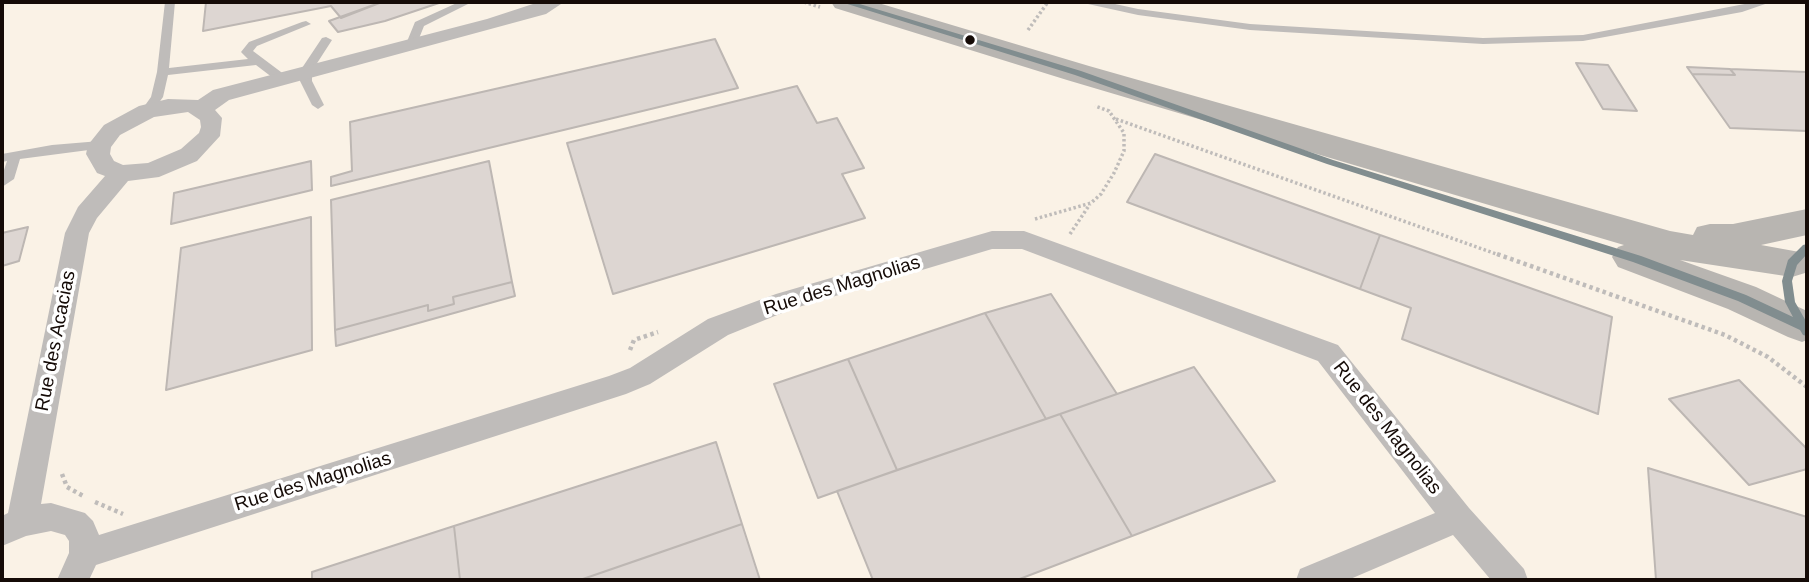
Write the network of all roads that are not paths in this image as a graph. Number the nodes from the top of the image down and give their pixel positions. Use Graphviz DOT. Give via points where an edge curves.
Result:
graph roads {
  1 [pos="170,2"];
  2 [pos="467,2"];
  3 [pos="533,2"];
  4 [pos="554,2"];
  5 [pos="1092,2"];
  6 [pos="1766,2"];
  7 [pos="836,7"];
  8 [pos="494,23"];
  9 [pos="306,24"];
  10 [pos="326,40"];
  11 [pos="412,44"];
  12 [pos="258,61"];
  13 [pos="306,71"];
  14 [pos="163,72"];
  15 [pos="281,78"];
  16 [pos="1085,89"];
  17 [pos="318,105"];
  18 [pos="201,109"];
  19 [pos="147,111"];
  20 [pos="100,145"];
  21 [pos="8,157"];
  22 [pos="121,173"];
  23 [pos="1437,176"];
  24 [pos="2,183"];
  25 [pos="1807,222"];
  26 [pos="1800,256"];
  27 [pos="1805,329"];
  28 [pos="1458,519"];
  29 [pos="12,527"];
  30 [pos="79,567"];
  31 [pos="1311,580"];
  32 [pos="1512,580"];
  1 -- 14 [label="lane"];
  2 -- 11 [label="lane" via="419,23"];
  3 -- 8 [label="street"];
  4 -- 8 [label="street"];
  5 -- 6 [label="lane" via="1250,27 1483,41 1583,38"];
  7 -- 16 [label="main road"];
  8 -- 11 [label="street"];
  9 -- 12 [label="lane" via="253,44 247,52"];
  10 -- 13 [label="lane"];
  11 -- 13 [label="street"];
  12 -- 14 [label="lane"];
  12 -- 15 [label="lane"];
  13 -- 15 [label="street"];
  13 -- 17 [label="lane"];
  14 -- 19 [label="lane" via="157,97"];
  15 -- 18 [label="street" via="221,95"];
  16 -- 23 [label="main road"];
  16 -- 27 [label="main road" via="1637,259 1742,298"];
  18 -- 19 [label="street" via="189,105"];
  18 -- 22 [label="street" via="211,118 212,127 189,155 151,172"];
  19 -- 20 [label="street" via="112,130"];
  20 -- 21 [label="lane"];
  20 -- 22 [label="street" via="98,154 104,167"];
  21 -- 24 [label="lane" via="10,176"];
  22 -- 29 [label="street, Rue des Acacias" via="87,213 77,233"];
  23 -- 25 [label="main road" via="1506,186 1639,225 1694,236 1733,237"];
  23 -- 26 [label="main road" via="1670,245"];
  26 -- 27 [label="main road" via="1787,281 1790,302"];
  28 -- 30 [label="street, Rue des Magnolias" via="1328,353 1024,240 992,240 785,301 699,336 640,376 616,386"];
  28 -- 31 [label="street"];
  28 -- 32 [label="street, Rue des Magnolias"];
  29 -- 30 [label="street" via="51,517 74,523 86,541"];
}
